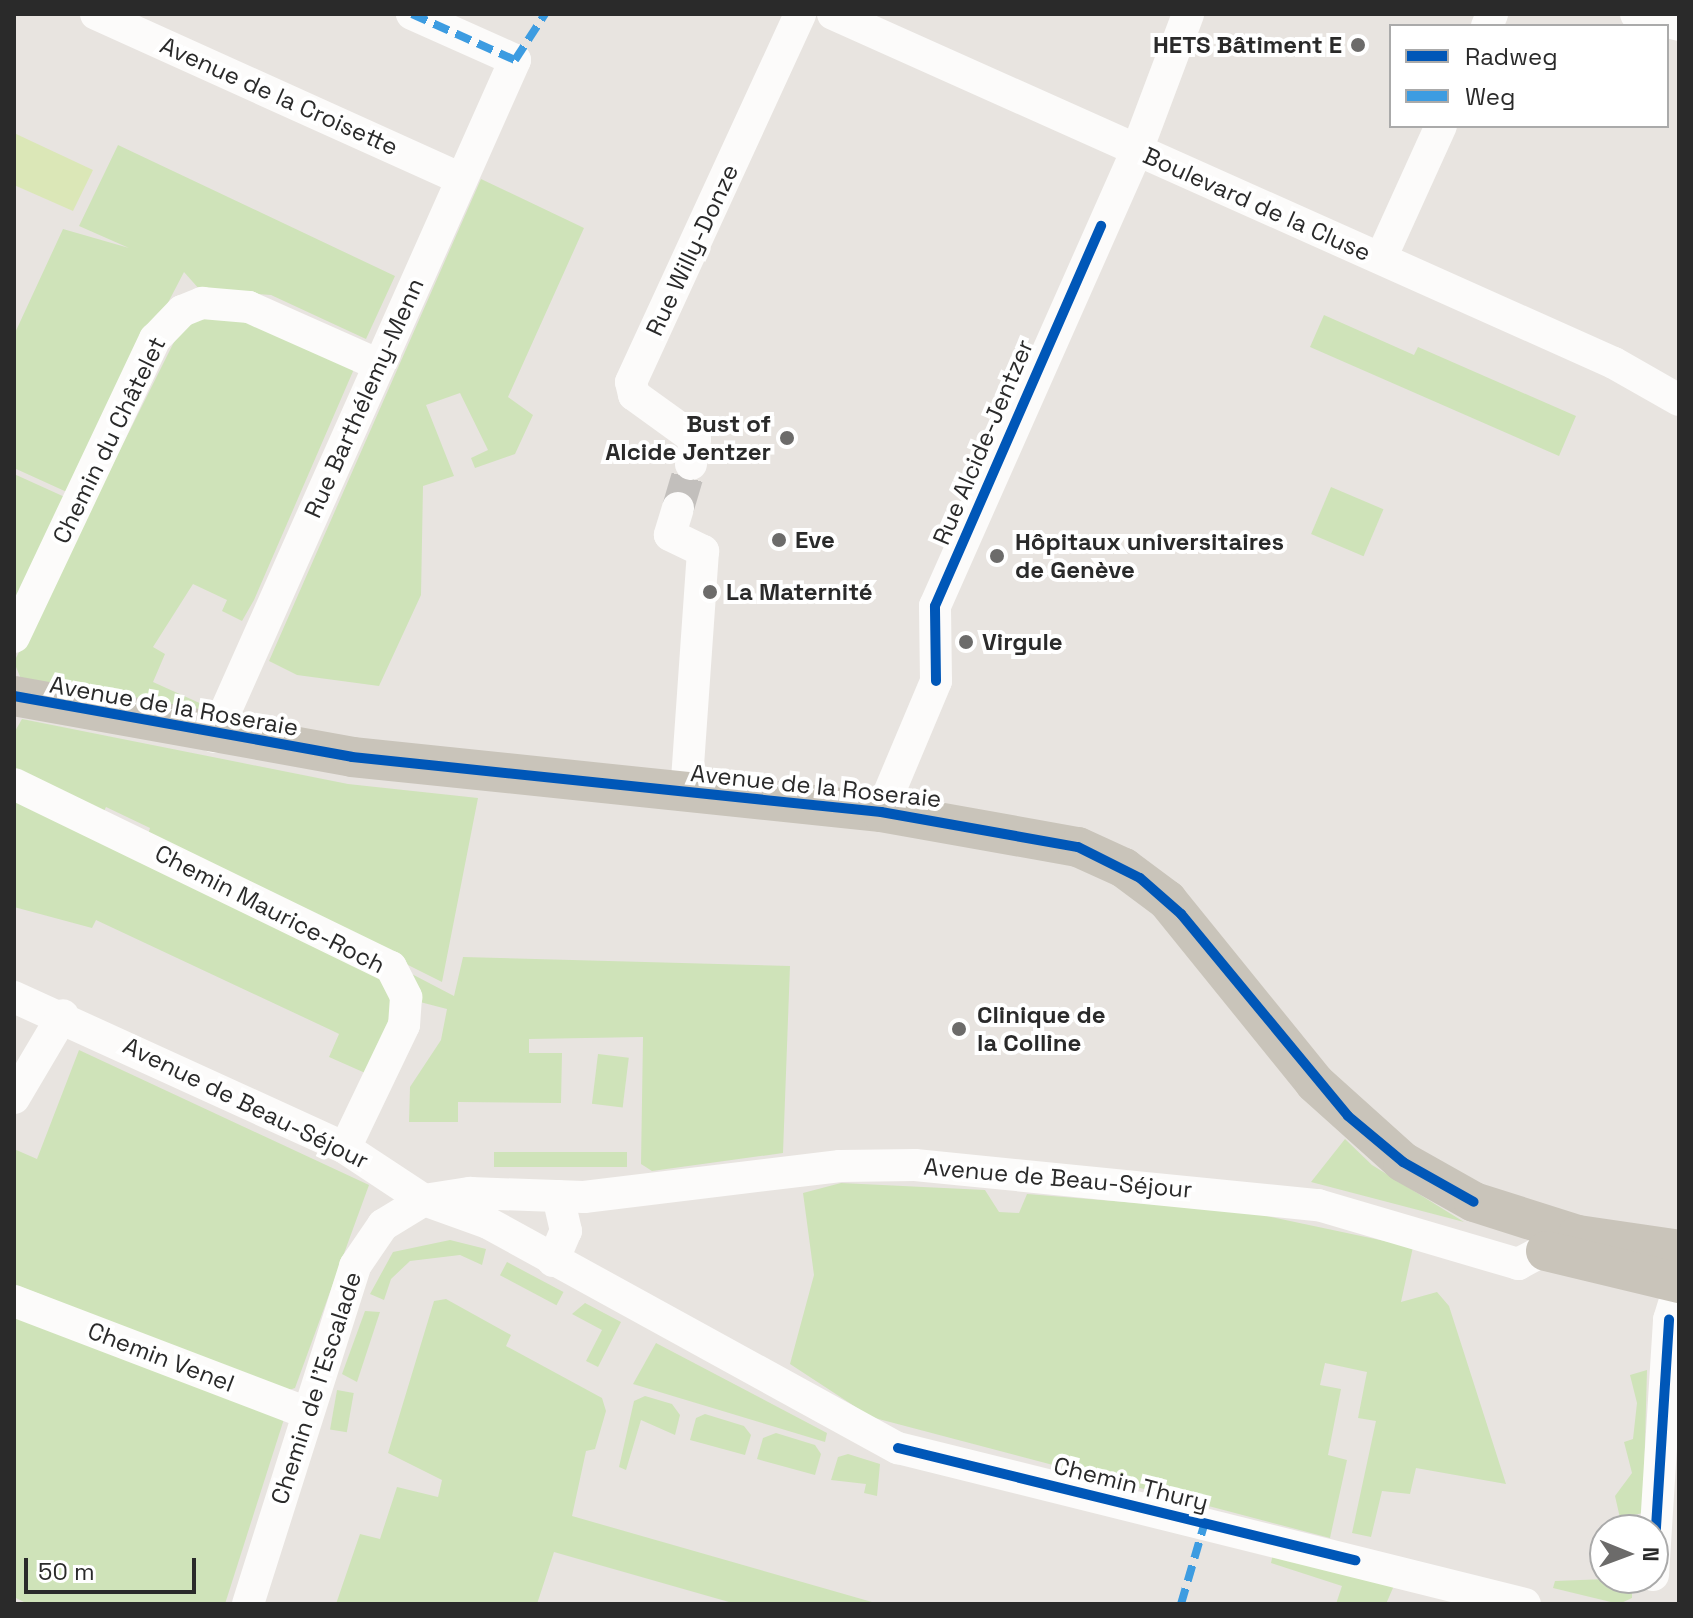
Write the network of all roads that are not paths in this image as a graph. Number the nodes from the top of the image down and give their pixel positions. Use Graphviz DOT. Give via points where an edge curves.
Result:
graph roads {
  1 [pos="96,14"];
  2 [pos="412,14"];
  3 [pos="800,14"];
  4 [pos="833,14"];
  5 [pos="1188,14"];
  6 [pos="1636,14"];
  7 [pos="1679,25"];
  8 [pos="1440,128"];
  9 [pos="1137,150"];
  10 [pos="462,179"];
  11 [pos="1381,258"];
  12 [pos="379,365"];
  13 [pos="1679,400"];
  14 [pos="693,451"];
  15 [pos="674,522"];
  16 [pos="14,637"];
  17 [pos="14,696"];
  18 [pos="214,737"];
  19 [pos="14,784"];
  20 [pos="686,792"];
  21 [pos="881,812"];
  22 [pos="14,997"];
  23 [pos="63,1015"];
  24 [pos="14,1098"];
  25 [pos="345,1148"];
  26 [pos="548,1196"];
  27 [pos="424,1200"];
  28 [pos="1561,1242"];
  29 [pos="520,1243"];
  30 [pos="1679,1250"];
  31 [pos="553,1261"];
  32 [pos="1679,1286"];
  33 [pos="14,1301"];
  34 [pos="307,1413"];
  35 [pos="1657,1514"];
  36 [pos="248,1604"];
  37 [pos="1525,1604"];
  1 -- 10 [label="street, Avenue de la Croisette"];
  2 -- 10 [label="street, Rue Barthélemy-Menn" via="515,60"];
  3 -- 14 [label="street, Rue Willy-Donze" via="631,382 634,395"];
  4 -- 9 [label="street, Boulevard de la Cluse"];
  5 -- 9 [label="street, Rue Alcide-Jentzer"];
  6 -- 7 [label="street"];
  8 -- 11 [label="street"];
  9 -- 11 [label="street, Boulevard de la Cluse"];
  9 -- 21 [label="street, Rue Alcide-Jentzer" via="935,606 936,681"];
  10 -- 12 [label="street, Rue Barthélemy-Menn"];
  11 -- 13 [label="street, Boulevard de la Cluse"];
  12 -- 16 [label="street, Chemin du Châtelet" via="249,307 202,303 182,311 155,339"];
  12 -- 18 [label="street, Rue Barthélemy-Menn"];
  15 -- 20 [label="street" via="703,551"];
  17 -- 18 [label="main road, Avenue de la Roseraie"];
  18 -- 20 [label="main road, Avenue de la Roseraie"];
  19 -- 25 [label="street, Chemin Maurice-Roch" via="391,967 406,997 404,1025"];
  20 -- 21 [label="main road, Avenue de la Roseraie"];
  21 -- 28 [label="main road, Avenue de la Roseraie" via="1046,837 1140,878 1198,934 1348,1116 1403,1162"];
  22 -- 23 [label="street, Avenue de Beau-Séjour"];
  23 -- 24 [label="street"];
  23 -- 25 [label="street, Avenue de Beau-Séjour"];
  25 -- 27 [label="street, Avenue de Beau-Séjour"];
  26 -- 27 [label="street, Avenue de Beau-Séjour"];
  26 -- 28 [label="street, Avenue de Beau-Séjour" via="915,1165 1318,1205 1518,1264"];
  26 -- 29 [label="street" via="523,1218"];
  26 -- 31 [label="street" via="566,1231"];
  27 -- 29 [label="street, Avenue de Beau-Séjour"];
  27 -- 34 [label="street, Chemin de l'Escalade" via="383,1225 360,1255"];
  28 -- 30 [label="main road"];
  28 -- 32 [label="main road"];
  29 -- 31 [label="street, Chemin Thury"];
  31 -- 37 [label="street, Chemin Thury" via="898,1448"];
  32 -- 35 [label="street" via="1669,1320"];
  33 -- 34 [label="street, Chemin Venel"];
  34 -- 36 [label="street, Chemin de l'Escalade"];
}
